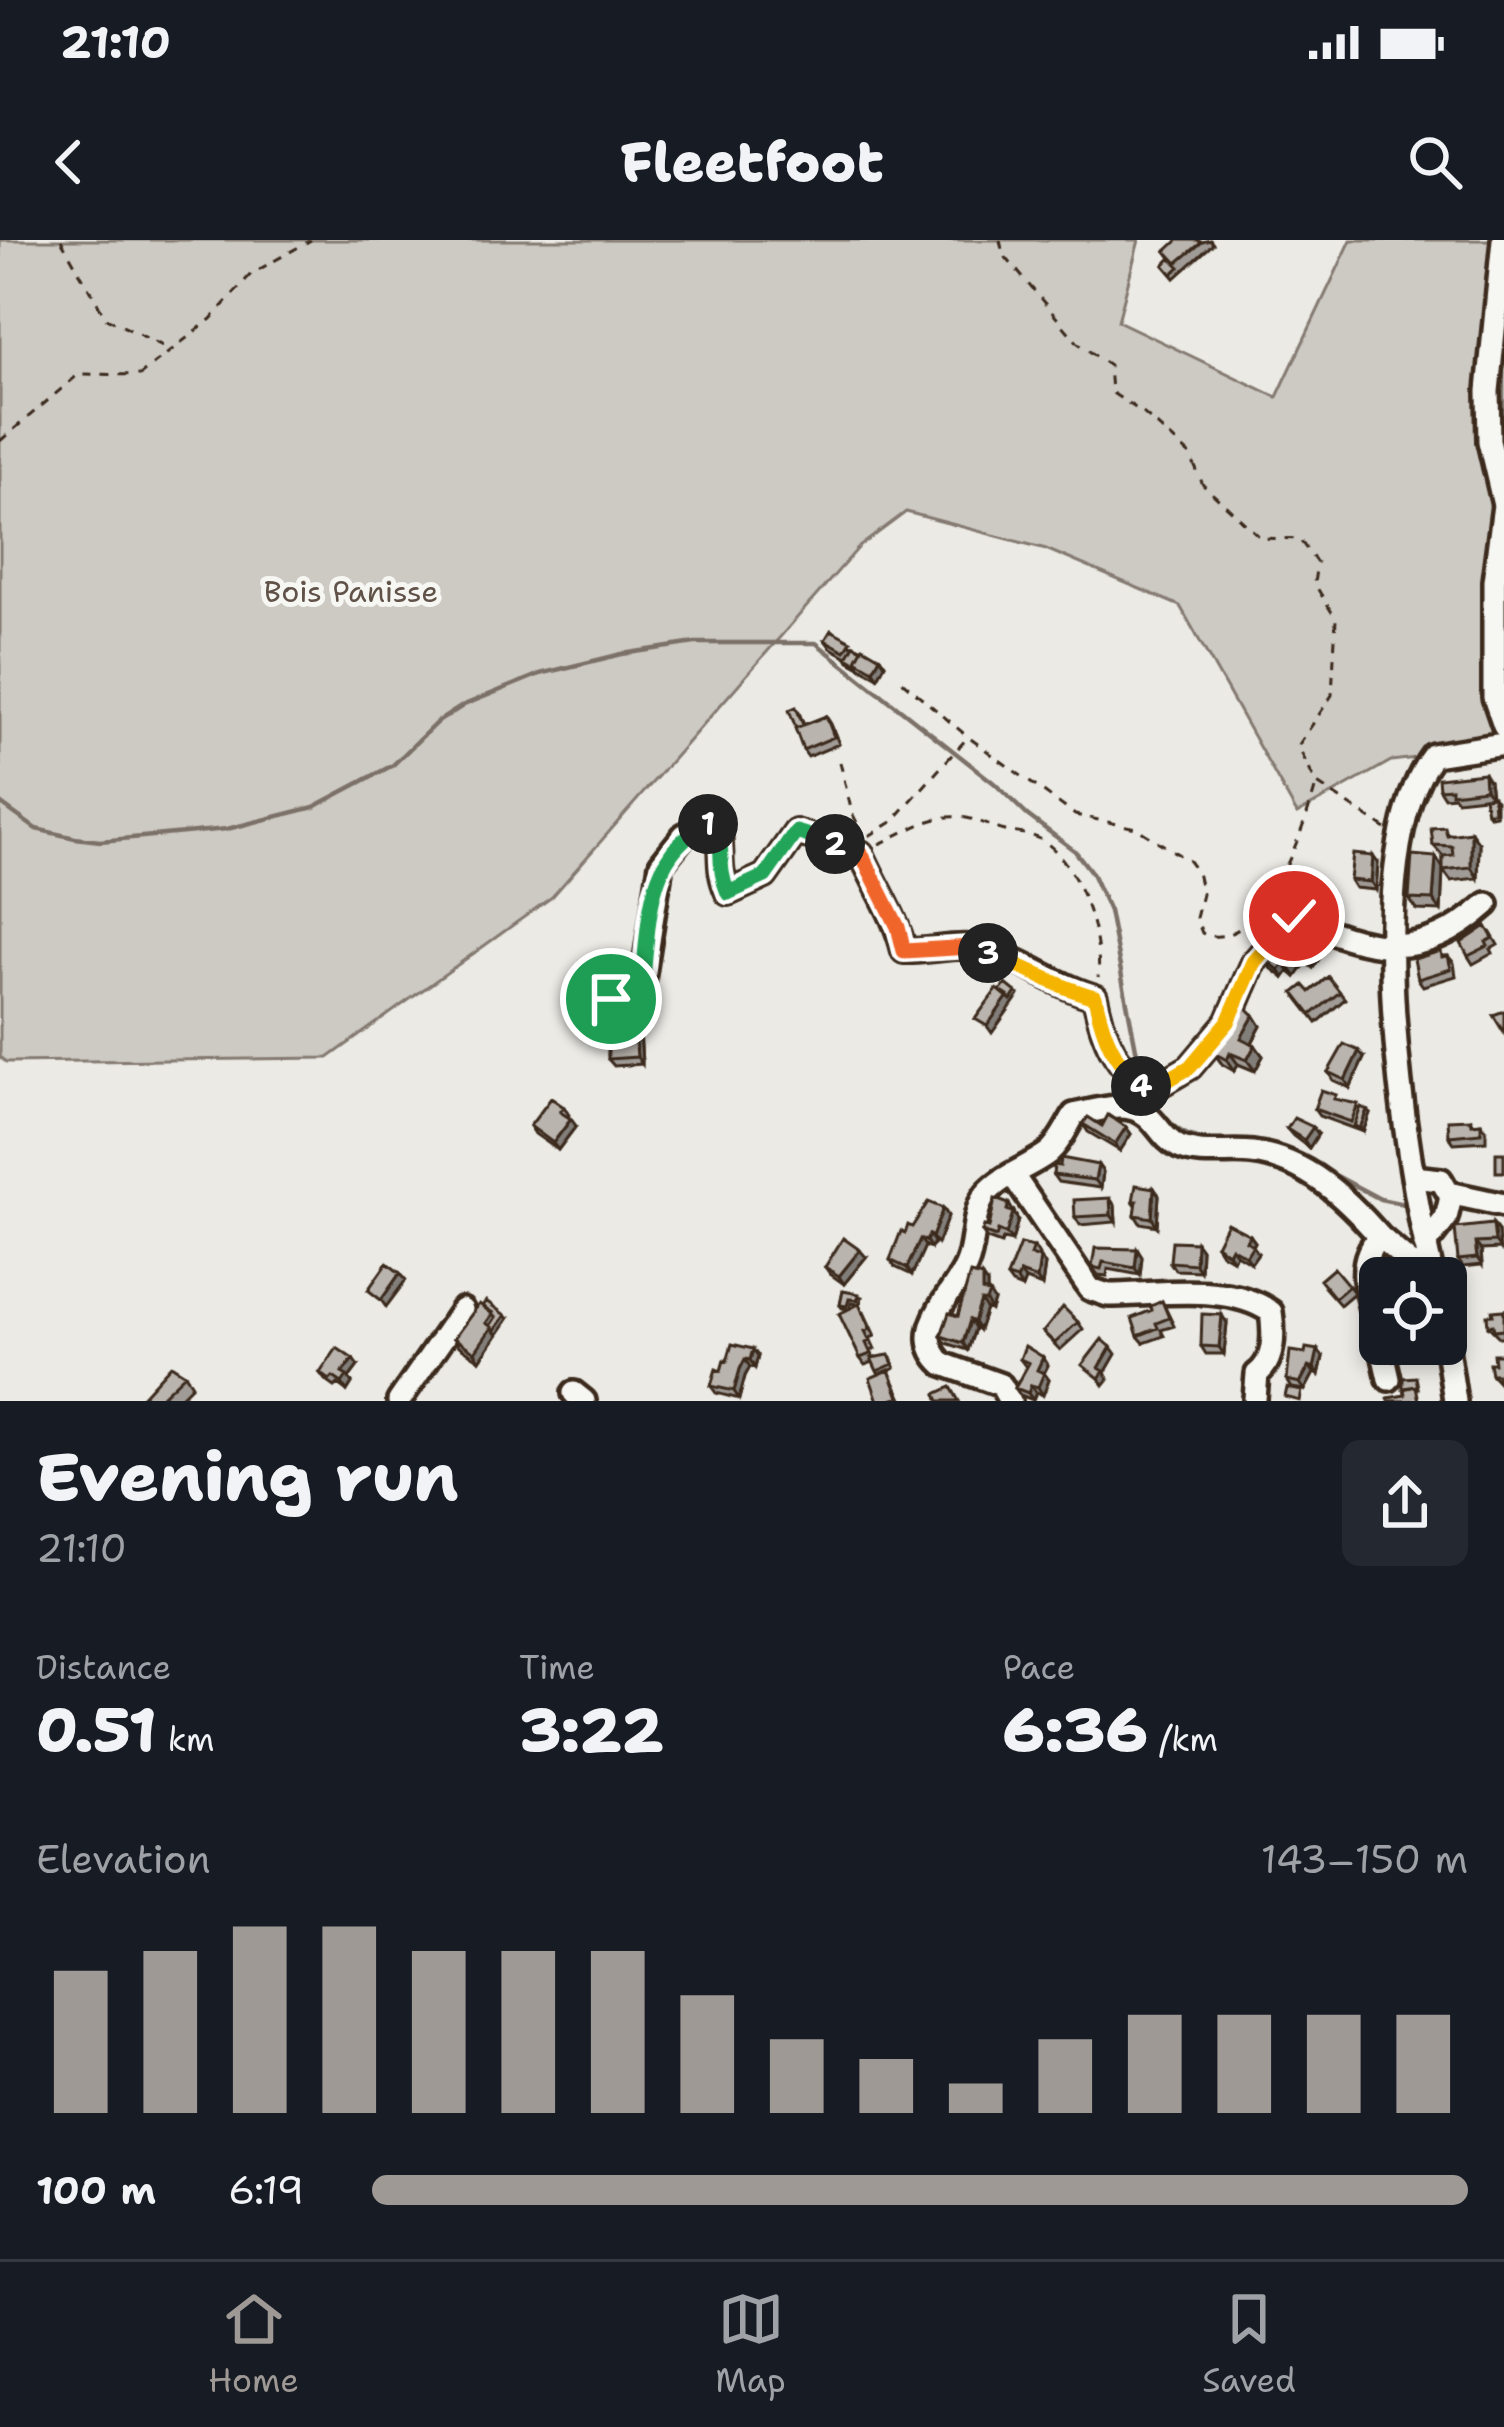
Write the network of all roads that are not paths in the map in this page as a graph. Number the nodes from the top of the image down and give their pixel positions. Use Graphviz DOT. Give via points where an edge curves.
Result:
graph roads {
  1 [pos="1502,240"];
  2 [pos="1504,725"];
  3 [pos="1504,744"];
  4 [pos="1487,904"];
  5 [pos="1393,947"];
  6 [pos="611,999"];
  7 [pos="1012,1174"];
  8 [pos="1413,1177"];
  9 [pos="1448,1203"];
  10 [pos="1504,1204"];
  11 [pos="1380,1237"];
  12 [pos="1425,1245"];
  13 [pos="1365,1257"];
  14 [pos="1403,1257"];
  15 [pos="1428,1257"];
  16 [pos="461,1310"];
  17 [pos="1386,1365"];
  18 [pos="1450,1365"];
  19 [pos="1389,1379"];
  20 [pos="1256,1399"];
  21 [pos="399,1401"];
  22 [pos="1010,1401"];
  23 [pos="1455,1401"];
  1 -- 2 [label="street" via="1488,391 1504,505 1494,581 1494,697"];
  3 -- 5 [label="street" via="1433,755 1401,839"];
  4 -- 5 [label="street" via="1444,936"];
  5 -- 6 [label="street" via="1349,940 1294,916 1254,962 1228,1022 1190,1067 1147,1092 1118,1064 1095,997 971,947 904,951 861,853 796,832 765,876 728,893 716,820 684,835 661,864 642,986"];
  5 -- 8 [label="street" via="1396,1054"];
  7 -- 11 [label="street" via="1052,1150 1074,1114 1120,1106 1145,1114 1181,1148 1278,1159 1340,1191"];
  7 -- 20 [label="street" via="1090,1289 1230,1295 1271,1312 1274,1330"];
  7 -- 22 [label="street" via="982,1198 966,1266 943,1299 930,1348 943,1364 1001,1385"];
  8 -- 9 [label="street" via="1442,1180"];
  8 -- 12 [label="street"];
  9 -- 10 [label="street"];
  9 -- 12 [label="street"];
  11 -- 13 [label="street"];
  11 -- 14 [label="street"];
  12 -- 15 [label="street"];
  16 -- 21 [label="street"];
  17 -- 19 [label="street"];
  18 -- 23 [label="street"];
}
